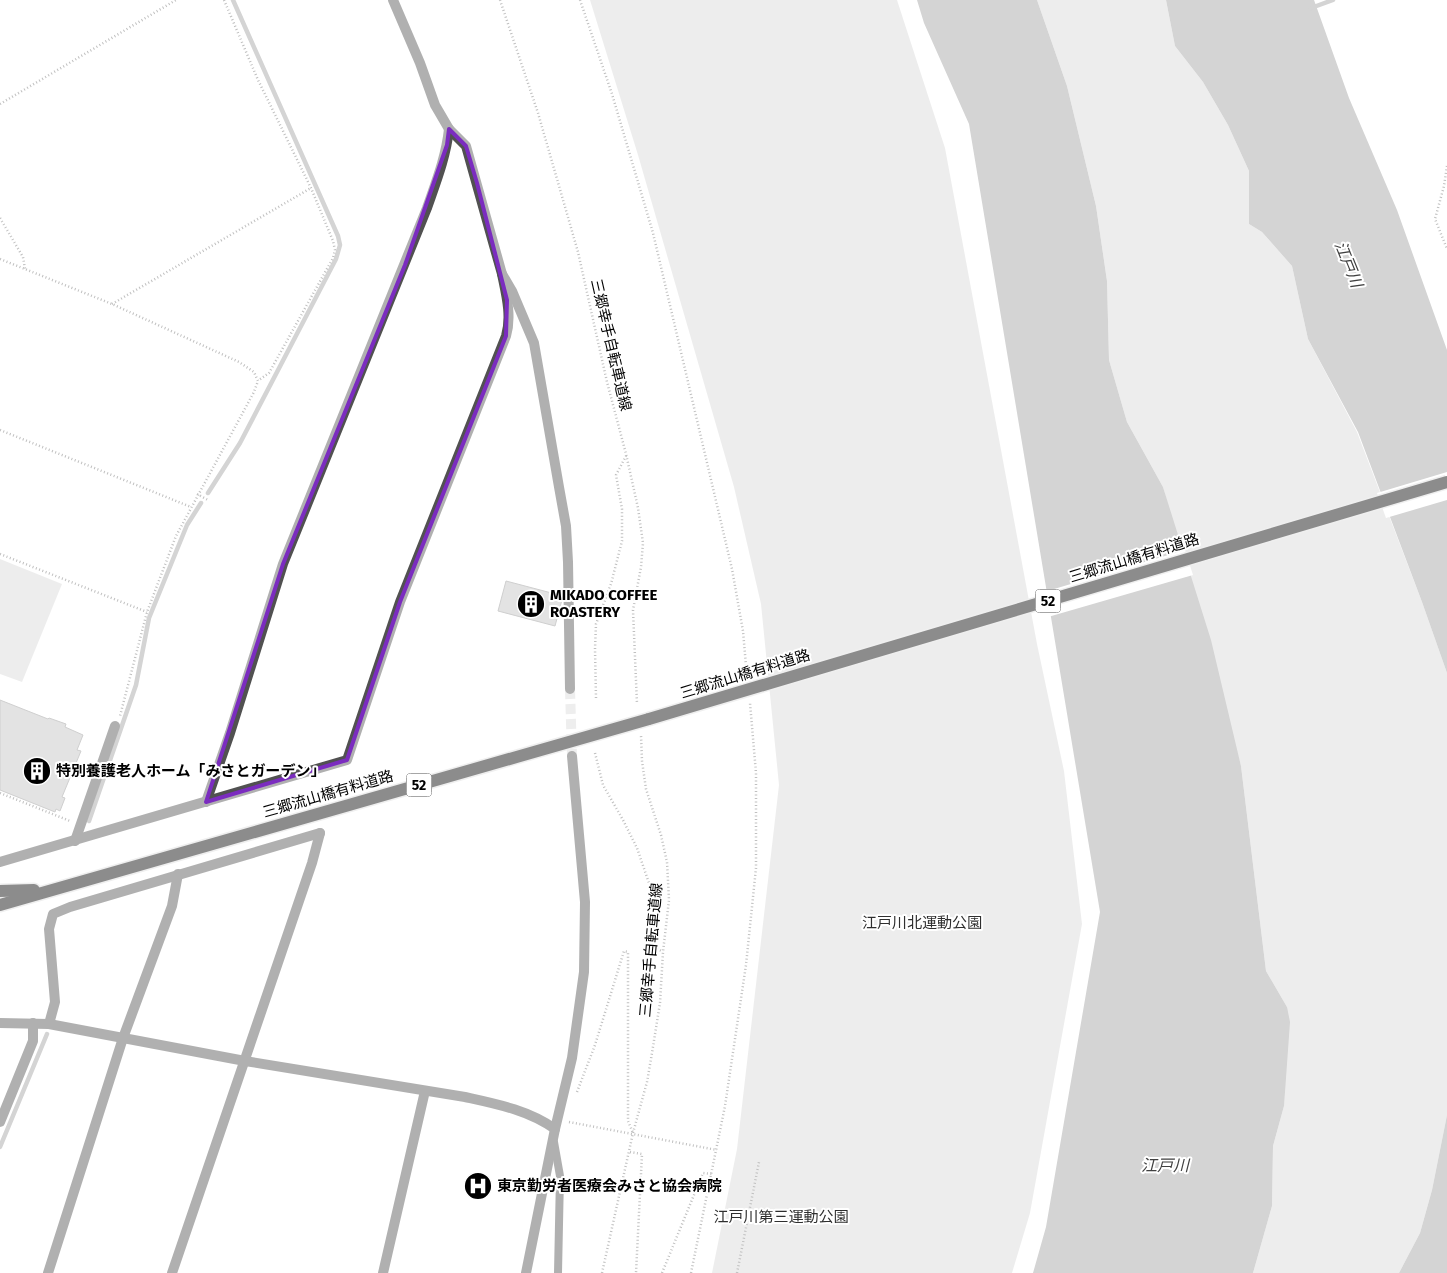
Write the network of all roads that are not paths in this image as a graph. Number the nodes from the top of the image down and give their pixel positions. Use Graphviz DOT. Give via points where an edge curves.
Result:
graph roads {
  1 [pos="393,0"];
  2 [pos="449,129"];
  3 [pos="502,274"];
  4 [pos="1447,482"];
  5 [pos="570,689"];
  6 [pos="115,726"];
  7 [pos="572,756"];
  8 [pos="206,802"];
  9 [pos="75,841"];
  10 [pos="0,862"];
  11 [pos="178,874"];
  12 [pos="51,890"];
  13 [pos="0,891"];
  14 [pos="0,905"];
  15 [pos="0,1023"];
  16 [pos="33,1023"];
  17 [pos="50,1024"];
  18 [pos="123,1038"];
  19 [pos="245,1061"];
  20 [pos="425,1091"];
  21 [pos="0,1122"];
  22 [pos="554,1134"];
  23 [pos="48,1273"];
  24 [pos="172,1273"];
  25 [pos="383,1273"];
  26 [pos="526,1273"];
  27 [pos="558,1273"];
  1 -- 2 [label="street" via="435,106"];
  2 -- 3 [label="street" via="466,146"];
  2 -- 8 [label="street" via="443,164 427,208 283,564"];
  3 -- 5 [label="street" via="534,343 566,526"];
  3 -- 8 [label="street" via="509,321 506,336 400,602 347,760"];
  4 -- 12 [label="main road, 三郷流山橋有料道路 / 52, bridge" via="648,719"];
  6 -- 9 [label="street"];
  7 -- 22 [label="street" via="585,902 585,953 572,1058"];
  8 -- 9 [label="street"];
  9 -- 10 [label="street"];
  11 -- 17 [label="street" via="53,914 49,929 55,1002"];
  11 -- 18 [label="street" via="172,906"];
  11 -- 19 [label="street" via="320,833"];
  12 -- 13 [label="main road, 三郷流山橋有料道路 / 52"];
  12 -- 14 [label="main road, 三郷流山橋有料道路 / 52"];
  15 -- 16 [label="street"];
  16 -- 17 [label="street"];
  16 -- 21 [label="street" via="33,1041"];
  17 -- 18 [label="street"];
  18 -- 19 [label="street"];
  18 -- 23 [label="street"];
  19 -- 20 [label="street"];
  19 -- 24 [label="street"];
  20 -- 22 [label="street" via="500,1104 542,1120"];
  20 -- 25 [label="street"];
  22 -- 26 [label="street"];
  22 -- 27 [label="lane" via="560,1176"];
}
